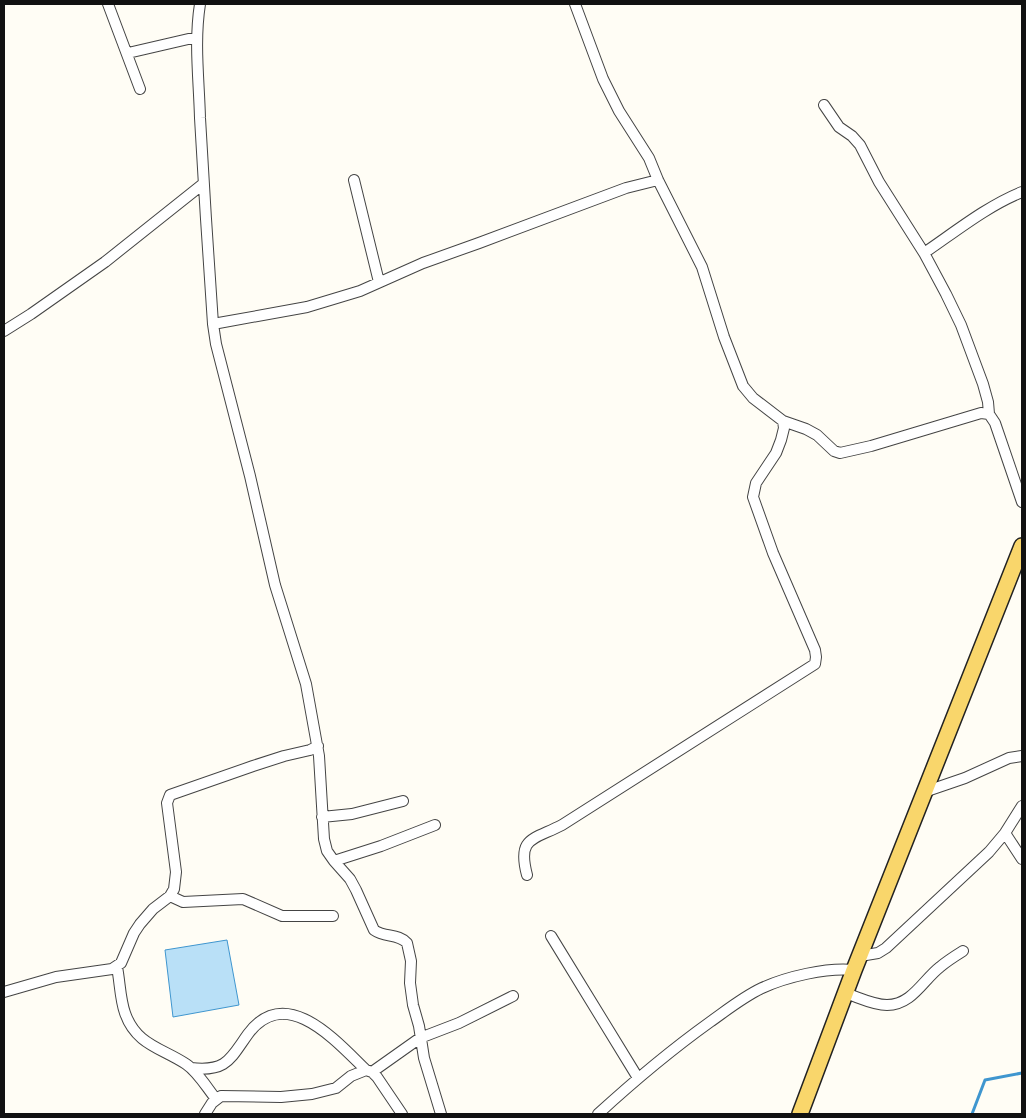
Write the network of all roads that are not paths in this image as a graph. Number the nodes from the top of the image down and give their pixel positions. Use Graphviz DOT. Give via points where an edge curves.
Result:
graph roads {
  1 [pos="108,4"];
  2 [pos="200,4"];
  3 [pos="574,4"];
  4 [pos="197,37"];
  5 [pos="128,53"];
  6 [pos="140,89"];
  7 [pos="824,105"];
  8 [pos="354,180"];
  9 [pos="658,180"];
  10 [pos="203,184"];
  11 [pos="1022,192"];
  12 [pos="924,253"];
  13 [pos="379,282"];
  14 [pos="213,324"];
  15 [pos="4,331"];
  16 [pos="988,414"];
  17 [pos="783,420"];
  18 [pos="1022,502"];
  19 [pos="1022,546"];
  20 [pos="318,746"];
  21 [pos="1022,756"];
  22 [pos="926,791"];
  23 [pos="403,802"];
  24 [pos="1022,806"];
  25 [pos="322,817"];
  26 [pos="435,825"];
  27 [pos="1005,833"];
  28 [pos="1022,859"];
  29 [pos="334,861"];
  30 [pos="527,875"];
  31 [pos="170,896"];
  32 [pos="333,916"];
  33 [pos="551,936"];
  34 [pos="963,951"];
  35 [pos="857,963"];
  36 [pos="117,967"];
  37 [pos="4,992"];
  38 [pos="845,993"];
  39 [pos="514,996"];
  40 [pos="420,1038"];
  41 [pos="191,1068"];
  42 [pos="369,1071"];
  43 [pos="638,1078"];
  44 [pos="216,1099"];
  45 [pos="205,1114"];
  46 [pos="402,1114"];
  47 [pos="441,1114"];
  48 [pos="598,1114"];
  49 [pos="800,1114"];
  1 -- 5 [label="street"];
  2 -- 4 [label="street"];
  3 -- 9 [label="street" via="603,79 655,169"];
  4 -- 5 [label="street"];
  4 -- 10 [label="street"];
  5 -- 6 [label="street"];
  7 -- 12 [label="street" via="839,127 860,144 888,198"];
  8 -- 13 [label="street"];
  9 -- 13 [label="street" via="626,188 423,262"];
  9 -- 17 [label="street" via="702,268 743,386 752,398"];
  10 -- 14 [label="street"];
  10 -- 15 [label="street" via="105,262"];
  11 -- 12 [label="street" via="968,222"];
  12 -- 16 [label="street" via="961,325 983,384"];
  13 -- 14 [label="street" via="306,308"];
  14 -- 20 [label="street" via="275,585 306,684"];
  16 -- 17 [label="street" via="981,413 840,452 817,435"];
  16 -- 18 [label="street" via="995,423"];
  17 -- 30 [label="street" via="784,428 776,453 756,483 753,497 815,650 815,664 562,825 527,843 523,850"];
  19 -- 22 [label="main road"];
  20 -- 25 [label="street"];
  20 -- 31 [label="street" via="170,795 167,810 176,881"];
  21 -- 22 [label="street" via="1009,758"];
  22 -- 35 [label="main road"];
  23 -- 25 [label="street" via="352,814"];
  24 -- 27 [label="street"];
  25 -- 29 [label="street" via="327,851"];
  26 -- 29 [label="street"];
  27 -- 28 [label="street"];
  27 -- 35 [label="street" via="989,852 886,948"];
  29 -- 40 [label="street" via="350,879 374,930 397,936 407,943 411,961 410,988"];
  31 -- 32 [label="street" via="183,902 243,899 282,916"];
  31 -- 36 [label="street" via="140,924"];
  33 -- 43 [label="street"];
  34 -- 38 [label="street" via="939,967 919,989 897,1003 876,1004"];
  35 -- 38 [label="main road"];
  35 -- 43 [label="street" via="763,988 730,1007"];
  36 -- 37 [label="street" via="56,977"];
  36 -- 41 [label="street" via="122,1003 131,1025 151,1046"];
  38 -- 49 [label="main road"];
  39 -- 40 [label="street"];
  40 -- 42 [label="street"];
  40 -- 47 [label="street"];
  41 -- 42 [label="street" via="211,1069 222,1065 238,1051 261,1020 286,1013 319,1028"];
  41 -- 44 [label="street"];
  42 -- 44 [label="street" via="352,1076 336,1088 312,1094 221,1096"];
  42 -- 46 [label="street"];
  43 -- 48 [label="street"];
  44 -- 45 [label="street"];
}
